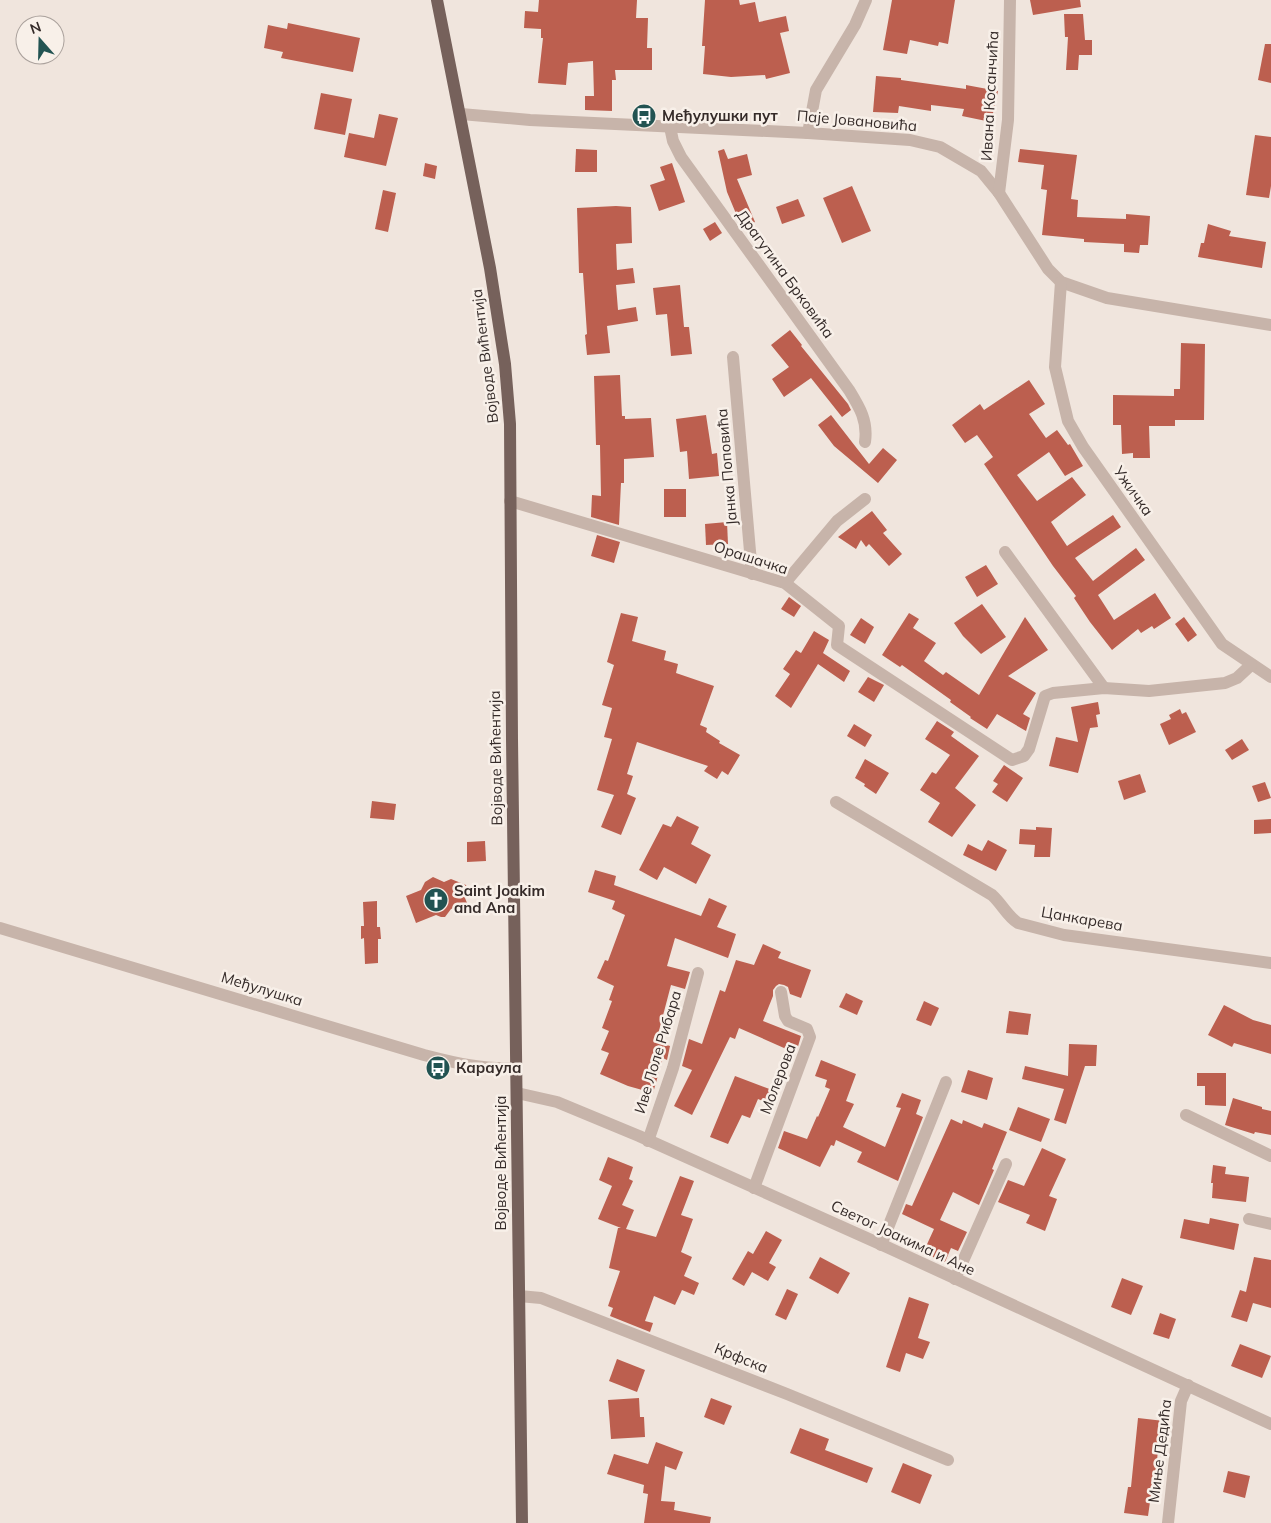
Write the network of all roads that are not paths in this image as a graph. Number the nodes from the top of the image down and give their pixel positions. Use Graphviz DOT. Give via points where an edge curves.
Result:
graph roads {
  1 [pos="438,0"];
  2 [pos="866,0"];
  3 [pos="1010,0"];
  4 [pos="461,114"];
  5 [pos="670,127"];
  6 [pos="808,133"];
  7 [pos="999,193"];
  8 [pos="1061,282"];
  9 [pos="1271,325"];
  10 [pos="733,357"];
  11 [pos="865,442"];
  12 [pos="865,499"];
  13 [pos="510,501"];
  14 [pos="1005,552"];
  15 [pos="752,574"];
  16 [pos="785,583"];
  17 [pos="1251,665"];
  18 [pos="1271,677"];
  19 [pos="1104,688"];
  20 [pos="836,802"];
  21 [pos="0,928"];
  22 [pos="1271,963"];
  23 [pos="698,973"];
  24 [pos="781,992"];
  25 [pos="516,1068"];
  26 [pos="946,1082"];
  27 [pos="517,1093"];
  28 [pos="1186,1115"];
  29 [pos="648,1140"];
  30 [pos="1271,1156"];
  31 [pos="1006,1164"];
  32 [pos="754,1188"];
  33 [pos="1249,1218"];
  34 [pos="1271,1224"];
  35 [pos="881,1245"];
  36 [pos="955,1279"];
  37 [pos="519,1296"];
  38 [pos="1188,1385"];
  39 [pos="1271,1424"];
  40 [pos="948,1460"];
  41 [pos="522,1523"];
  42 [pos="1168,1523"];
  1 -- 4 [label="main road, Војводе Вићентија"];
  2 -- 6 [label="street" via="855,25 816,90"];
  3 -- 7 [label="street, Ивана Косанчића" via="1008,120"];
  4 -- 5 [label="street, Паје Јовановића"];
  4 -- 13 [label="main road, Војводе Вићентија" via="505,364 510,424"];
  5 -- 6 [label="street, Паје Јовановића"];
  5 -- 11 [label="street, Драгутина Брковића" via="681,157 849,390 865,419"];
  6 -- 7 [label="street, Паје Јовановића" via="910,140 940,147 981,170"];
  7 -- 8 [label="street, Паје Јовановића" via="1048,269"];
  8 -- 9 [label="street, Паје Јовановића" via="1107,298"];
  8 -- 17 [label="street, Ужичка" via="1055,367 1068,421 1083,448 1222,644"];
  10 -- 15 [label="street, Јанка Поповића"];
  12 -- 16 [label="street" via="837,521"];
  13 -- 15 [label="street, Орашачка"];
  13 -- 25 [label="main road, Војводе Вићентија"];
  14 -- 19 [label="street"];
  15 -- 16 [label="street, Орашачка"];
  16 -- 19 [label="street, Орашачка" via="839,626 837,645 1012,760 1024,756 1029,750 1045,696"];
  17 -- 18 [label="street, Ужичка"];
  17 -- 19 [label="street" via="1237,678 1225,683 1149,691"];
  20 -- 22 [label="street, Цанкарева" via="992,895 1018,923 1064,935"];
  21 -- 25 [label="street, Међулушка" via="424,1055 473,1067"];
  23 -- 29 [label="street, Иве Лоле Рибара" via="676,1059"];
  24 -- 32 [label="street, Молерова" via="788,1021 807,1029 810,1037"];
  25 -- 27 [label="main road, Војводе Вићентија"];
  26 -- 35 [label="street"];
  27 -- 29 [label="street, Светог Јоакима и Ане" via="557,1102"];
  27 -- 37 [label="main road, Војводе Вићентија"];
  28 -- 30 [label="street"];
  29 -- 32 [label="street, Светог Јоакима и Ане"];
  31 -- 36 [label="street"];
  32 -- 35 [label="street, Светог Јоакима и Ане"];
  33 -- 34 [label="street"];
  35 -- 36 [label="street, Светог Јоакима и Ане"];
  36 -- 38 [label="street, Светог Јоакима и Ане"];
  37 -- 40 [label="street, Крфска" via="541,1298"];
  37 -- 41 [label="main road, Војводе Вићентија"];
  38 -- 39 [label="street, Светог Јоакима и Ане"];
  38 -- 42 [label="street, Миње Дедића" via="1182,1401"];
}
